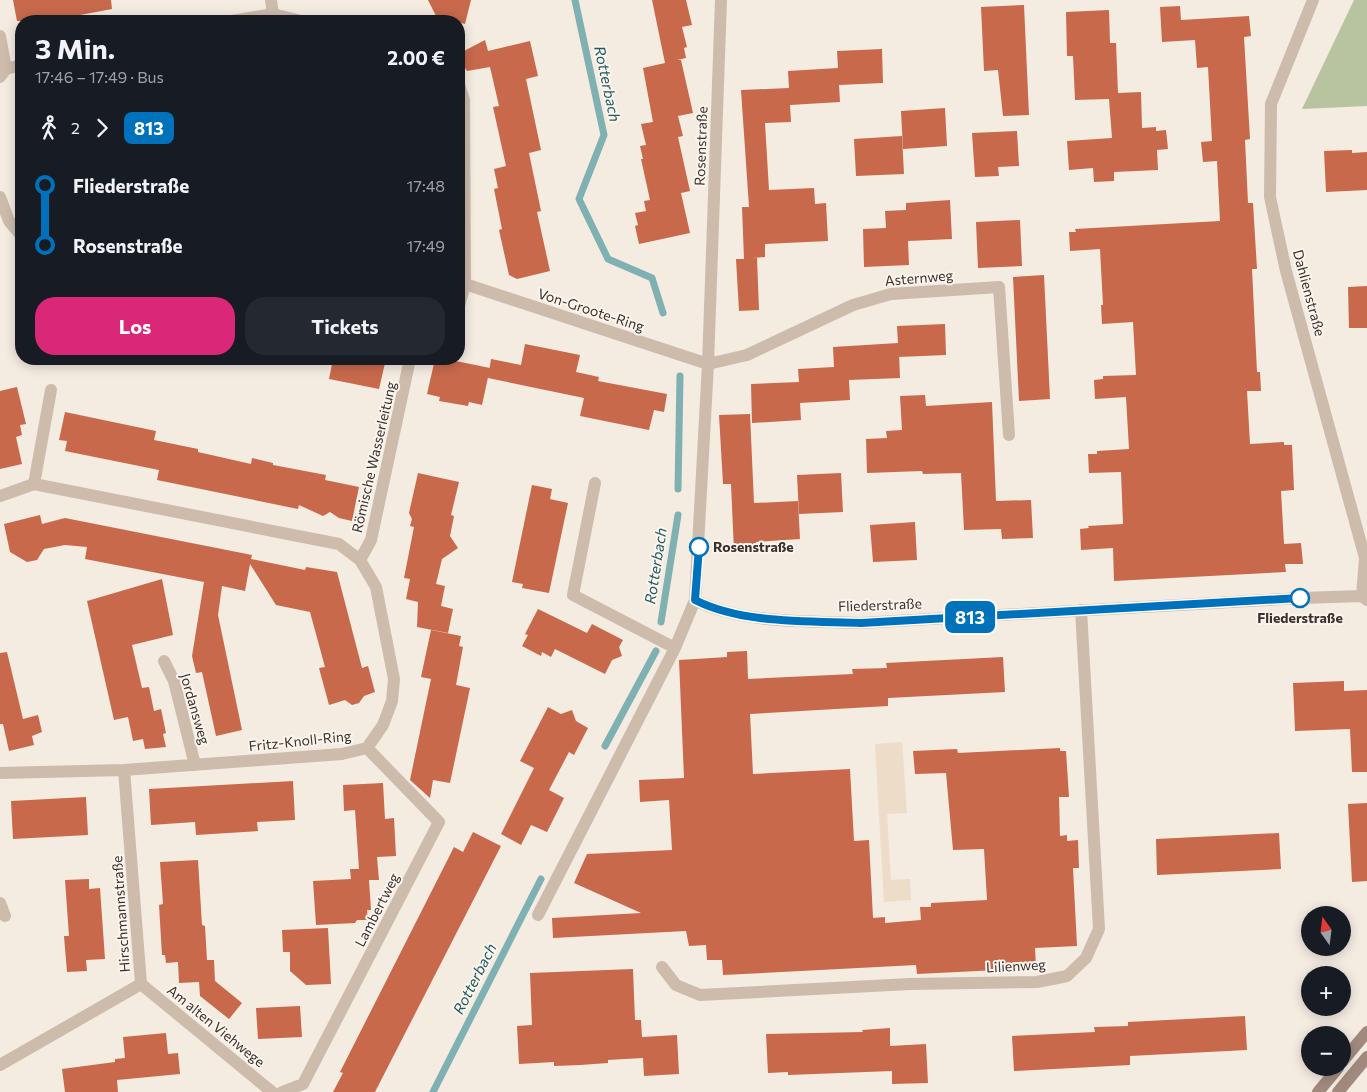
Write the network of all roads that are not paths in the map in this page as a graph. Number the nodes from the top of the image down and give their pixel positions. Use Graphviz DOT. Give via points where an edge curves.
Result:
graph roads {
  1 [pos="271,0"];
  2 [pos="721,0"];
  3 [pos="1313,0"];
  4 [pos="273,14"];
  5 [pos="267,15"];
  6 [pos="277,15"];
  7 [pos="0,36"];
  8 [pos="15,68"];
  9 [pos="3,73"];
  10 [pos="0,196"];
  11 [pos="5,222"];
  12 [pos="15,231"];
  13 [pos="465,284"];
  14 [pos="708,364"];
  15 [pos="409,365"];
  16 [pos="52,390"];
  17 [pos="1009,435"];
  18 [pos="34,484"];
  19 [pos="595,484"];
  20 [pos="0,496"];
  21 [pos="360,560"];
  22 [pos="1364,598"];
  23 [pos="695,600"];
  24 [pos="1082,610"];
  25 [pos="675,648"];
  26 [pos="164,661"];
  27 [pos="367,748"];
  28 [pos="195,765"];
  29 [pos="124,770"];
  30 [pos="0,773"];
  31 [pos="0,903"];
  32 [pos="538,915"];
  33 [pos="5,916"];
  34 [pos="662,967"];
  35 [pos="141,984"];
  36 [pos="1367,1032"];
  37 [pos="1351,1051"];
  38 [pos="1367,1057"];
  39 [pos="0,1065"];
  40 [pos="1331,1076"];
  41 [pos="272,1092"];
  42 [pos="282,1092"];
  43 [pos="1318,1092"];
  44 [pos="1338,1092"];
  1 -- 4 [label="street"];
  2 -- 14 [label="street, Rosenstraße"];
  3 -- 22 [label="street, Dahlienstraße" via="1271,104 1270,197 1286,271 1365,558"];
  4 -- 5 [label="street"];
  4 -- 6 [label="street"];
  7 -- 9 [label="street"];
  8 -- 9 [label="street"];
  10 -- 11 [label="street"];
  11 -- 12 [label="street"];
  13 -- 14 [label="street, Von-Groote-Ring"];
  14 -- 17 [label="street, Asternweg" via="747,355 853,305 891,294 999,287"];
  14 -- 23 [label="street, Rosenstraße"];
  15 -- 21 [label="street, Römische Wasserleitung" via="372,540"];
  16 -- 18 [label="street"];
  18 -- 20 [label="street"];
  18 -- 21 [label="street, Fritz-Knoll-Ring" via="338,544"];
  19 -- 25 [label="street" via="573,595"];
  21 -- 27 [label="street, Fritz-Knoll-Ring" via="376,587 394,679 392,700 382,725"];
  22 -- 24 [label="street, Fliederstraße"];
  23 -- 24 [label="street, Fliederstraße" via="714,609 746,615 861,623"];
  23 -- 25 [label="street, Rosenstraße"];
  24 -- 34 [label="street, Lilienweg" via="1099,928 1086,958 1067,976 1037,982 910,984 700,995 676,985"];
  25 -- 32 [label="street, Rosenstraße"];
  26 -- 28 [label="street, Jordansweg" via="174,681"];
  27 -- 28 [label="street, Fritz-Knoll-Ring" via="342,754"];
  27 -- 42 [label="street, Lambertweg" via="440,822 303,1084"];
  28 -- 29 [label="street, Fritz-Knoll-Ring"];
  29 -- 30 [label="street, Fritz-Knoll-Ring"];
  29 -- 35 [label="street, Hirschmannstraße"];
  31 -- 33 [label="street"];
  35 -- 39 [label="street, Hirschmannstraße"];
  35 -- 41 [label="street, Am alten Viehwege"];
  36 -- 37 [label="main road"];
  38 -- 44 [label="main road"];
  40 -- 43 [label="main road"];
}
